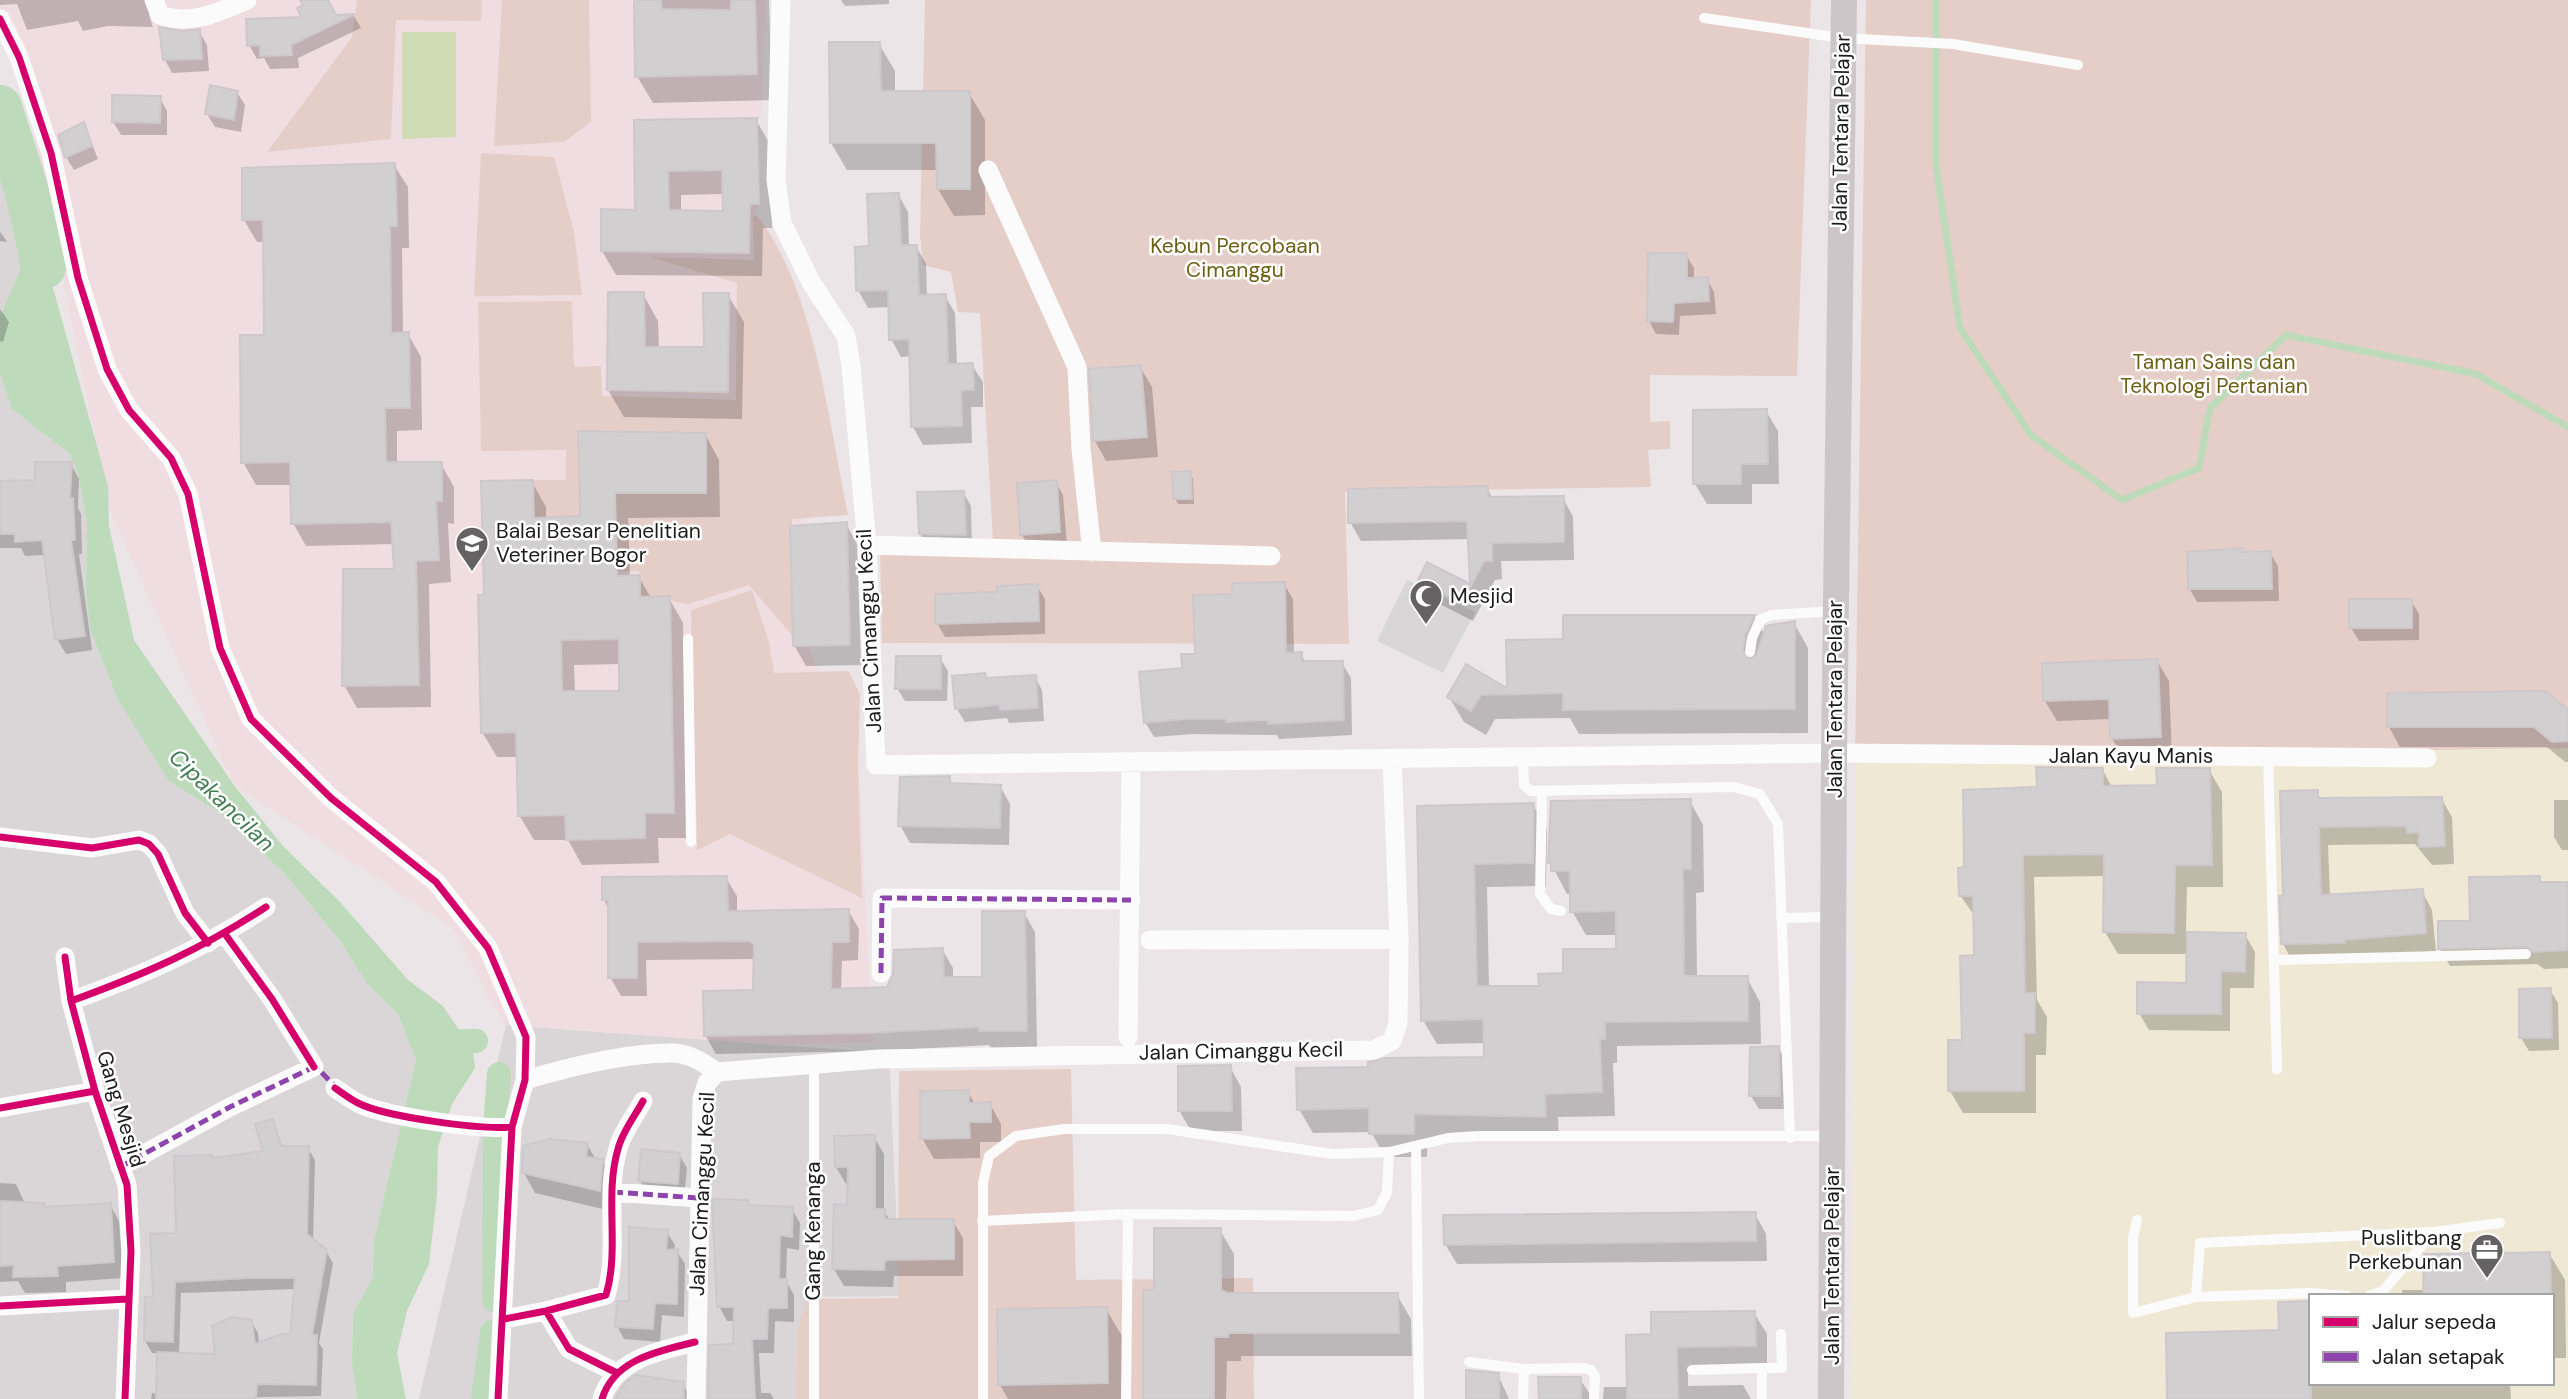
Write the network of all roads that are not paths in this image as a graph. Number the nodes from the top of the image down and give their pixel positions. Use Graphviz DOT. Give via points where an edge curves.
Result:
graph roads {
  1 [pos="154,0"];
  2 [pos="247,0"];
  3 [pos="781,0"];
  4 [pos="1844,0"];
  5 [pos="1704,18"];
  6 [pos="0,19"];
  7 [pos="1842,38"];
  8 [pos="2078,65"];
  9 [pos="988,170"];
  10 [pos="867,545"];
  11 [pos="1092,552"];
  12 [pos="1272,556"];
  13 [pos="1836,611"];
  14 [pos="688,639"];
  15 [pos="1750,652"];
  16 [pos="1834,753"];
  17 [pos="1523,757"];
  18 [pos="2268,757"];
  19 [pos="2427,758"];
  20 [pos="1392,759"];
  21 [pos="1131,762"];
  22 [pos="1542,791"];
  23 [pos="0,837"];
  24 [pos="691,842"];
  25 [pos="1131,900"];
  26 [pos="266,907"];
  27 [pos="1561,911"];
  28 [pos="1835,917"];
  29 [pos="1781,918"];
  30 [pos="217,939"];
  31 [pos="1399,939"];
  32 [pos="1150,940"];
  33 [pos="2526,954"];
  34 [pos="65,957"];
  35 [pos="2274,960"];
  36 [pos="881,973"];
  37 [pos="71,1001"];
  38 [pos="1128,1037"];
  39 [pos="814,1063"];
  40 [pos="2277,1069"];
  41 [pos="717,1072"];
  42 [pos="525,1080"];
  43 [pos="335,1088"];
  44 [pos="95,1091"];
  45 [pos="643,1101"];
  46 [pos="0,1108"];
  47 [pos="505,1128"];
  48 [pos="1832,1136"];
  49 [pos="1790,1138"];
  50 [pos="1416,1146"];
  51 [pos="1389,1152"];
  52 [pos="120,1167"];
  53 [pos="613,1192"];
  54 [pos="699,1198"];
  55 [pos="1128,1214"];
  56 [pos="2137,1220"];
  57 [pos="982,1221"];
  58 [pos="2500,1223"];
  59 [pos="2433,1232"];
  60 [pos="2322,1294"];
  61 [pos="2374,1294"];
  62 [pos="2196,1297"];
  63 [pos="127,1299"];
  64 [pos="0,1306"];
  65 [pos="546,1311"];
  66 [pos="505,1319"];
  67 [pos="1781,1334"];
  68 [pos="695,1342"];
  69 [pos="1469,1362"];
  70 [pos="1762,1368"];
  71 [pos="1524,1369"];
  72 [pos="1692,1370"];
  73 [pos="615,1372"];
  74 [pos="125,1399"];
  75 [pos="498,1399"];
  76 [pos="602,1399"];
  77 [pos="696,1399"];
  78 [pos="814,1399"];
  79 [pos="983,1399"];
  80 [pos="1126,1399"];
  81 [pos="1419,1399"];
  82 [pos="1523,1399"];
  83 [pos="1594,1399"];
  84 [pos="1762,1399"];
  85 [pos="1831,1399"];
  1 -- 2 [label="street" via="160,15 170,19 195,19"];
  3 -- 10 [label="street, Jalan Cimanggu Kecil" via="776,180 782,223 811,282 846,336"];
  4 -- 7 [label="main road, Jalan Tentara Pelajar"];
  5 -- 7 [label="lane"];
  6 -- 42 [label="street" via="19,58 51,153 78,278 107,369 129,410 172,458 188,494 220,648 251,719 331,798 436,882 488,948 526,1037"];
  7 -- 8 [label="lane" via="1952,44"];
  7 -- 13 [label="main road, Jalan Tentara Pelajar"];
  9 -- 11 [label="street" via="1077,367"];
  10 -- 11 [label="street"];
  10 -- 21 [label="street, Jalan Cimanggu Kecil" via="876,765"];
  11 -- 12 [label="street"];
  13 -- 15 [label="lane" via="1771,615 1760,620"];
  13 -- 16 [label="main road, Jalan Tentara Pelajar"];
  14 -- 24 [label="lane"];
  16 -- 17 [label="street, Jalan Cimanggu Kecil"];
  16 -- 18 [label="street, Jalan Kayu Manis"];
  16 -- 28 [label="main road, Jalan Tentara Pelajar"];
  17 -- 20 [label="street, Jalan Cimanggu Kecil"];
  17 -- 22 [label="lane" via="1524,785 1531,792"];
  18 -- 19 [label="street, Jalan Kayu Manis"];
  18 -- 35 [label="lane"];
  20 -- 21 [label="street, Jalan Cimanggu Kecil"];
  20 -- 31 [label="street, Jalan Cimanggu Kecil"];
  21 -- 25 [label="street"];
  22 -- 27 [label="lane" via="1540,894 1551,909"];
  22 -- 29 [label="lane" via="1734,787 1760,794 1778,824"];
  23 -- 30 [label="street" via="92,848 139,840 149,844 185,913"];
  25 -- 36 [label="street" via="882,898"];
  25 -- 38 [label="street"];
  26 -- 30 [label="street"];
  28 -- 29 [label="lane"];
  28 -- 48 [label="main road, Jalan Tentara Pelajar"];
  29 -- 49 [label="lane"];
  30 -- 37 [label="street" via="159,969"];
  30 -- 52 [label="street" via="272,999 314,1068"];
  31 -- 32 [label="street"];
  31 -- 39 [label="street, Jalan Cimanggu Kecil" via="1398,1023 1392,1041 1374,1050 1128,1052"];
  33 -- 35 [label="lane"];
  34 -- 37 [label="street, Gang Mesjid"];
  35 -- 40 [label="lane"];
  37 -- 44 [label="street, Gang Mesjid"];
  39 -- 41 [label="street, Jalan Cimanggu Kecil"];
  39 -- 78 [label="lane, Gang Kenanga"];
  41 -- 42 [label="street" via="695,1058 675,1053 565,1069"];
  41 -- 54 [label="street, Jalan Cimanggu Kecil" via="702,1099"];
  42 -- 47 [label="street"];
  43 -- 47 [label="street" via="359,1104 400,1114"];
  44 -- 46 [label="street"];
  44 -- 52 [label="street, Gang Mesjid"];
  45 -- 53 [label="street" via="617,1149"];
  47 -- 66 [label="street"];
  48 -- 49 [label="lane"];
  48 -- 85 [label="main road, Jalan Tentara Pelajar"];
  49 -- 50 [label="lane" via="1478,1136"];
  50 -- 51 [label="lane"];
  50 -- 81 [label="lane"];
  51 -- 55 [label="lane" via="1387,1192 1378,1210 1353,1216"];
  51 -- 57 [label="lane" via="1332,1154 1167,1129 1063,1129 1016,1136 989,1156"];
  52 -- 63 [label="street, Gang Mesjid" via="127,1185 131,1251"];
  53 -- 54 [label="street"];
  53 -- 65 [label="street" via="606,1295"];
  54 -- 68 [label="street, Jalan Cimanggu Kecil"];
  55 -- 57 [label="lane"];
  55 -- 80 [label="lane"];
  56 -- 62 [label="lane" via="2133,1313"];
  57 -- 79 [label="lane"];
  58 -- 59 [label="lane"];
  59 -- 61 [label="lane" via="2383,1290"];
  59 -- 62 [label="lane" via="2200,1242"];
  60 -- 62 [label="lane"];
  63 -- 64 [label="street"];
  63 -- 74 [label="street, Gang Mesjid"];
  65 -- 66 [label="street"];
  65 -- 73 [label="street" via="569,1349"];
  66 -- 75 [label="street"];
  67 -- 70 [label="lane" via="1782,1368"];
  68 -- 73 [label="street" via="655,1352"];
  68 -- 77 [label="street, Jalan Cimanggu Kecil"];
  69 -- 71 [label="lane"];
  70 -- 72 [label="lane"];
  70 -- 84 [label="lane"];
  71 -- 82 [label="lane"];
  71 -- 83 [label="lane" via="1591,1370"];
  73 -- 76 [label="street"];
}
